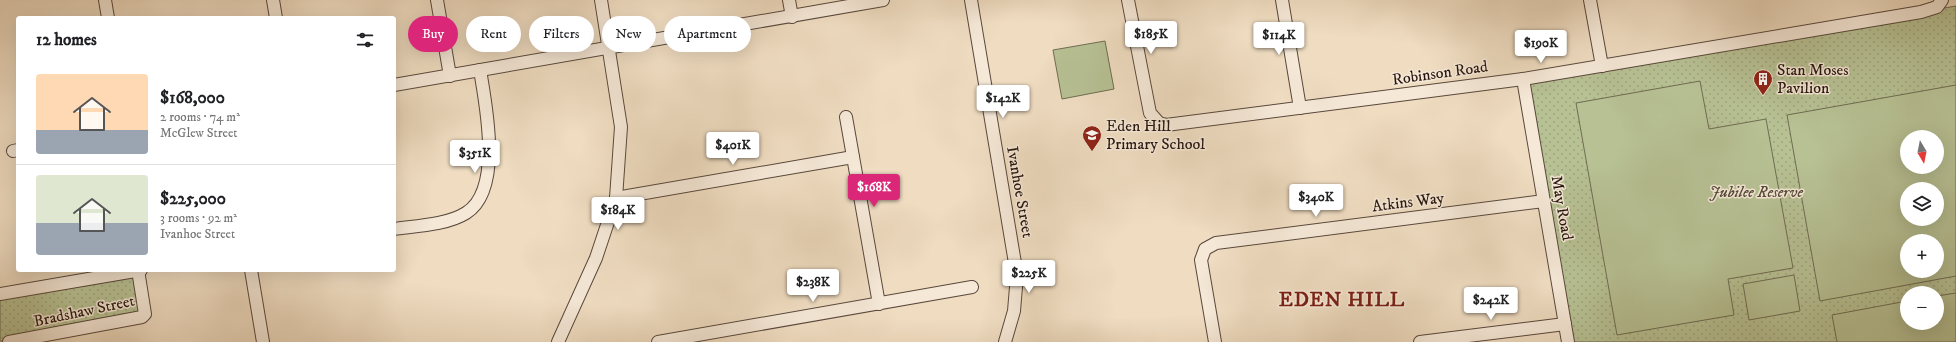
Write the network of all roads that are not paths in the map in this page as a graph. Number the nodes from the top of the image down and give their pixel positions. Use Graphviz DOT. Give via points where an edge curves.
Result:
graph roads {
  1 [pos="105,0"];
  2 [pos="273,0"];
  3 [pos="437,0"];
  4 [pos="601,0"];
  5 [pos="789,0"];
  6 [pos="883,0"];
  7 [pos="971,0"];
  8 [pos="1128,0"];
  9 [pos="1282,0"];
  10 [pos="1590,0"];
  11 [pos="1942,0"];
  12 [pos="108,16"];
  13 [pos="276,16"];
  14 [pos="604,16"];
  15 [pos="792,16"];
  16 [pos="656,40"];
  17 [pos="602,49"];
  18 [pos="610,52"];
  19 [pos="1602,66"];
  20 [pos="480,70"];
  21 [pos="450,76"];
  22 [pos="1523,79"];
  23 [pos="396,85"];
  24 [pos="1300,108"];
  25 [pos="846,117"];
  26 [pos="853,157"];
  27 [pos="616,198"];
  28 [pos="1544,201"];
  29 [pos="396,229"];
  30 [pos="128,272"];
  31 [pos="140,272"];
  32 [pos="251,272"];
  33 [pos="972,287"];
  34 [pos="0,294"];
  35 [pos="879,304"];
  36 [pos="1565,324"];
  37 [pos="9,342"];
  38 [pos="263,342"];
  39 [pos="558,342"];
  40 [pos="658,342"];
  41 [pos="1005,342"];
  42 [pos="1215,342"];
  43 [pos="1420,342"];
  44 [pos="1568,342"];
  1 -- 12 [label="street"];
  2 -- 13 [label="street"];
  3 -- 21 [label="street"];
  4 -- 14 [label="street"];
  5 -- 15 [label="street"];
  6 -- 15 [label="street"];
  7 -- 41 [label="street, Ivanhoe Street" via="1017,275 1014,311"];
  8 -- 24 [label="street, Robinson Road" via="1148,106 1154,119 1159,123 1166,126"];
  9 -- 24 [label="street"];
  10 -- 19 [label="street"];
  11 -- 19 [label="street, Robinson Road" via="1933,9 1921,12"];
  15 -- 16 [label="street"];
  17 -- 20 [label="street"];
  18 -- 27 [label="street" via="621,127"];
  19 -- 22 [label="street, Robinson Road"];
  20 -- 21 [label="street"];
  20 -- 29 [label="street" via="489,123 490,155 479,199 467,213 452,220"];
  21 -- 23 [label="street"];
  22 -- 24 [label="street, Robinson Road"];
  22 -- 28 [label="street, May Road"];
  25 -- 26 [label="street"];
  26 -- 27 [label="street"];
  26 -- 35 [label="street"];
  27 -- 39 [label="street" via="596,258"];
  28 -- 36 [label="street, May Road"];
  28 -- 42 [label="street, Atkins Way" via="1216,243 1205,249 1201,260"];
  30 -- 34 [label="street, Bradshaw Street"];
  31 -- 37 [label="street, Bradshaw Street" via="146,308 142,317"];
  32 -- 38 [label="street"];
  33 -- 35 [label="street"];
  35 -- 40 [label="street"];
  36 -- 43 [label="street"];
  36 -- 44 [label="street, May Road"];
}
